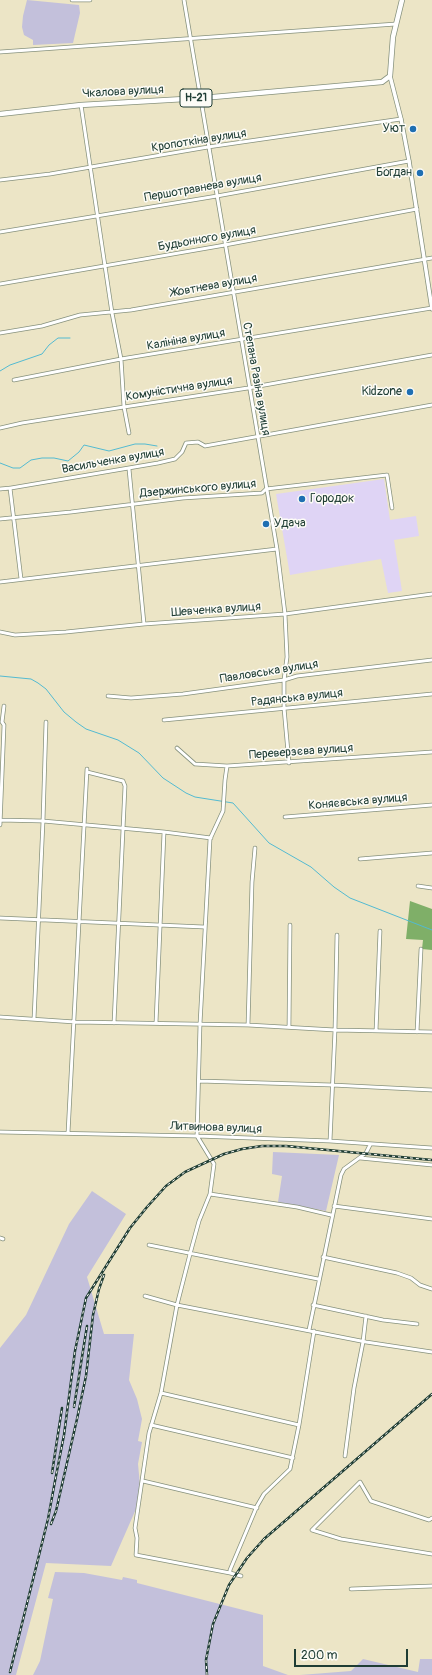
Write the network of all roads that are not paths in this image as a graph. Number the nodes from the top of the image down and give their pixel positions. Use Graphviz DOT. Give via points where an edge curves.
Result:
graph roads {
  1 [pos="72,0"];
  2 [pos="90,0"];
  3 [pos="184,0"];
  4 [pos="402,0"];
  5 [pos="396,24"];
  6 [pos="191,39"];
  7 [pos="0,52"];
  8 [pos="390,76"];
  9 [pos="202,98"];
  10 [pos="81,105"];
  11 [pos="0,114"];
  12 [pos="401,119"];
  13 [pos="208,147"];
  14 [pos="409,161"];
  15 [pos="90,166"];
  16 [pos="0,180"];
  17 [pos="217,196"];
  18 [pos="417,209"];
  19 [pos="98,215"];
  20 [pos="0,232"];
  21 [pos="225,245"];
  22 [pos="432,258"];
  23 [pos="424,260"];
  24 [pos="106,266"];
  25 [pos="0,284"];
  26 [pos="233,292"];
  27 [pos="432,308"];
  28 [pos="112,312"];
  29 [pos="0,333"];
  30 [pos="240,340"];
  31 [pos="432,355"];
  32 [pos="121,360"];
  33 [pos="14,380"];
  34 [pos="248,388"];
  35 [pos="432,405"];
  36 [pos="124,407"];
  37 [pos="0,428"];
  38 [pos="129,433"];
  39 [pos="257,436"];
  40 [pos="129,469"];
  41 [pos="0,488"];
  42 [pos="10,488"];
  43 [pos="266,488"];
  44 [pos="132,504"];
  45 [pos="392,508"];
  46 [pos="13,517"];
  47 [pos="0,519"];
  48 [pos="276,550"];
  49 [pos="138,566"];
  50 [pos="20,579"];
  51 [pos="0,582"];
  52 [pos="432,594"];
  53 [pos="285,614"];
  54 [pos="144,624"];
  55 [pos="0,632"];
  56 [pos="432,660"];
  57 [pos="284,680"];
  58 [pos="432,694"];
  59 [pos="108,696"];
  60 [pos="4,706"];
  61 [pos="284,708"];
  62 [pos="164,720"];
  63 [pos="46,722"];
  64 [pos="0,724"];
  65 [pos="4,725"];
  66 [pos="178,748"];
  67 [pos="432,752"];
  68 [pos="289,763"];
  69 [pos="227,766"];
  70 [pos="432,805"];
  71 [pos="285,817"];
  72 [pos="0,820"];
  73 [pos="43,821"];
  74 [pos="84,824"];
  75 [pos="0,825"];
  76 [pos="123,828"];
  77 [pos="164,832"];
  78 [pos="210,838"];
  79 [pos="255,848"];
  80 [pos="432,853"];
  81 [pos="360,858"];
  82 [pos="418,886"];
  83 [pos="432,888"];
  84 [pos="0,918"];
  85 [pos="38,920"];
  86 [pos="79,922"];
  87 [pos="120,923"];
  88 [pos="160,924"];
  89 [pos="290,925"];
  90 [pos="204,927"];
  91 [pos="380,931"];
  92 [pos="337,935"];
  93 [pos="421,949"];
  94 [pos="0,1017"];
  95 [pos="34,1019"];
  96 [pos="75,1022"];
  97 [pos="114,1023"];
  98 [pos="156,1023"];
  99 [pos="200,1024"];
  100 [pos="248,1025"];
  101 [pos="289,1027"];
  102 [pos="335,1030"];
  103 [pos="376,1031"];
  104 [pos="417,1032"];
  105 [pos="432,1032"];
  106 [pos="198,1081"];
  107 [pos="332,1085"];
  108 [pos="432,1090"];
  109 [pos="0,1132"];
  110 [pos="68,1133"];
  111 [pos="197,1136"];
  112 [pos="330,1141"];
  113 [pos="370,1145"];
  114 [pos="432,1148"];
  115 [pos="360,1158"];
  116 [pos="432,1165"];
  117 [pos="210,1194"];
  118 [pos="334,1206"];
  119 [pos="331,1215"];
  120 [pos="432,1219"];
  121 [pos="149,1245"];
  122 [pos="190,1254"];
  123 [pos="323,1257"];
  124 [pos="318,1279"];
  125 [pos="432,1288"];
  126 [pos="145,1296"];
  127 [pos="177,1305"];
  128 [pos="313,1305"];
  129 [pos="366,1316"];
  130 [pos="417,1324"];
  131 [pos="309,1330"];
  132 [pos="314,1331"];
  133 [pos="363,1342"];
  134 [pos="432,1352"];
  135 [pos="161,1393"];
  136 [pos="151,1425"];
  137 [pos="299,1426"];
  138 [pos="344,1456"];
  139 [pos="293,1458"];
  140 [pos="143,1481"];
  141 [pos="257,1508"];
  142 [pos="432,1518"];
  143 [pos="432,1554"];
  144 [pos="230,1573"];
  145 [pos="241,1576"];
  146 [pos="432,1586"];
  147 [pos="351,1589"];
  1 -- 2 [label="street"];
  3 -- 6 [label="street, Степана Разіна вулиця"];
  4 -- 5 [label="main road"];
  5 -- 6 [label="street"];
  5 -- 8 [label="main road"];
  6 -- 7 [label="street"];
  6 -- 9 [label="street, Степана Разіна вулиця"];
  8 -- 9 [label="main road, Чкалова вулиця / Н-21" via="382,82"];
  8 -- 12 [label="street"];
  9 -- 10 [label="main road, Чкалова вулиця / Н-21"];
  9 -- 13 [label="street, Степана Разіна вулиця"];
  10 -- 11 [label="main road, Чкалова вулиця / Н-21"];
  10 -- 15 [label="street"];
  12 -- 13 [label="street, Кропоткіна вулиця"];
  12 -- 14 [label="street"];
  13 -- 15 [label="street, Кропоткіна вулиця"];
  13 -- 17 [label="street, Степана Разіна вулиця"];
  14 -- 17 [label="street, Першотравнева вулиця"];
  14 -- 18 [label="street"];
  15 -- 16 [label="street, Кропоткіна вулиця"];
  15 -- 19 [label="street"];
  17 -- 19 [label="street, Першотравнева вулиця"];
  17 -- 21 [label="street, Степана Разіна вулиця"];
  18 -- 21 [label="street, Будьонного вулиця"];
  18 -- 23 [label="street"];
  19 -- 20 [label="street, Першотравнева вулиця"];
  19 -- 24 [label="street"];
  21 -- 24 [label="street, Будьонного вулиця"];
  21 -- 26 [label="street, Степана Разіна вулиця"];
  22 -- 23 [label="street, Жовтнева вулиця"];
  23 -- 26 [label="street, Жовтнева вулиця"];
  23 -- 27 [label="street"];
  24 -- 25 [label="street, Будьонного вулиця"];
  24 -- 28 [label="street"];
  26 -- 28 [label="street, Жовтнева вулиця"];
  26 -- 30 [label="street, Степана Разіна вулиця"];
  27 -- 30 [label="street, Калініна вулиця"];
  28 -- 29 [label="street, Жовтнева вулиця" via="80,315 42,326"];
  28 -- 32 [label="street"];
  30 -- 32 [label="street, Калініна вулиця"];
  30 -- 34 [label="street, Степана Разіна вулиця"];
  31 -- 34 [label="street, Комуністична вулиця"];
  32 -- 33 [label="street, Калініна вулиця"];
  32 -- 36 [label="street"];
  34 -- 36 [label="street, Комуністична вулиця"];
  34 -- 39 [label="street, Степана Разіна вулиця"];
  35 -- 39 [label="street, Васильченка вулиця"];
  36 -- 37 [label="street, Комуністична вулиця"];
  36 -- 38 [label="street"];
  39 -- 40 [label="street, Васильченка вулиця" via="205,446 198,442 186,443 175,459"];
  39 -- 43 [label="street, Степана Разіна вулиця"];
  40 -- 42 [label="street, Васильченка вулиця"];
  40 -- 44 [label="street"];
  41 -- 42 [label="street, Васильченка вулиця"];
  42 -- 46 [label="street"];
  43 -- 44 [label="street, Дзержинського вулиця" via="262,493"];
  43 -- 45 [label="street, Дзержинського вулиця" via="387,475"];
  43 -- 48 [label="street, Степана Разіна вулиця"];
  44 -- 46 [label="street, Дзержинського вулиця"];
  44 -- 49 [label="street"];
  46 -- 47 [label="street, Дзержинського вулиця"];
  46 -- 50 [label="street"];
  48 -- 49 [label="street"];
  48 -- 53 [label="street, Степана Разіна вулиця"];
  49 -- 50 [label="street"];
  49 -- 54 [label="street"];
  50 -- 51 [label="street"];
  52 -- 53 [label="street, Шевченка вулиця"];
  53 -- 54 [label="street, Шевченка вулиця"];
  53 -- 57 [label="street, Степана Разіна вулиця" via="287,657"];
  54 -- 55 [label="street, Шевченка вулиця" via="52,633 15,635"];
  56 -- 57 [label="street, Павловська вулиця" via="297,676"];
  57 -- 59 [label="street, Павловська вулиця" via="183,694 131,698"];
  57 -- 61 [label="street, Степана Разіна вулиця"];
  58 -- 61 [label="street, Радянська вулиця"];
  60 -- 65 [label="street"];
  61 -- 62 [label="street, Радянська вулиця"];
  61 -- 68 [label="street, Степана Разіна вулиця"];
  63 -- 73 [label="street"];
  64 -- 65 [label="street"];
  65 -- 72 [label="street"];
  66 -- 69 [label="street, Переверзєва вулиця" via="195,764"];
  67 -- 68 [label="street, Переверзєва вулиця"];
  68 -- 69 [label="street, Переверзєва вулиця"];
  69 -- 78 [label="street" via="223,811"];
  70 -- 71 [label="street, Коняєвська вулиця"];
  72 -- 73 [label="street"];
  72 -- 75 [label="street"];
  73 -- 74 [label="street"];
  73 -- 85 [label="street"];
  74 -- 76 [label="street"];
  74 -- 76 [label="street" via="87,770 123,781"];
  74 -- 86 [label="street"];
  76 -- 77 [label="street"];
  76 -- 87 [label="street"];
  77 -- 78 [label="street"];
  77 -- 88 [label="street"];
  78 -- 90 [label="street"];
  79 -- 100 [label="street"];
  80 -- 81 [label="street"];
  82 -- 83 [label="street"];
  84 -- 85 [label="street"];
  85 -- 86 [label="street"];
  85 -- 95 [label="street"];
  86 -- 87 [label="street"];
  86 -- 96 [label="street"];
  87 -- 88 [label="street"];
  87 -- 97 [label="street"];
  88 -- 90 [label="street"];
  88 -- 98 [label="street"];
  89 -- 101 [label="street"];
  90 -- 99 [label="street"];
  91 -- 103 [label="street"];
  92 -- 102 [label="street"];
  93 -- 104 [label="street"];
  94 -- 95 [label="street"];
  95 -- 96 [label="street"];
  96 -- 97 [label="street"];
  96 -- 110 [label="street"];
  97 -- 98 [label="street"];
  98 -- 99 [label="street"];
  99 -- 100 [label="street"];
  99 -- 106 [label="street"];
  100 -- 101 [label="street"];
  101 -- 102 [label="street"];
  102 -- 103 [label="street"];
  102 -- 107 [label="street"];
  103 -- 104 [label="street"];
  104 -- 105 [label="street"];
  106 -- 107 [label="street"];
  106 -- 111 [label="street"];
  107 -- 108 [label="street"];
  107 -- 112 [label="street"];
  109 -- 110 [label="street, Литвинова вулиця"];
  110 -- 111 [label="street, Литвинова вулиця"];
  111 -- 112 [label="street, Литвинова вулиця"];
  111 -- 117 [label="street" via="214,1164"];
  112 -- 113 [label="street, Литвинова вулиця"];
  113 -- 114 [label="street, Литвинова вулиця"];
  113 -- 115 [label="street"];
  115 -- 116 [label="street"];
  115 -- 118 [label="street" via="342,1172"];
  117 -- 119 [label="street"];
  117 -- 122 [label="street"];
  118 -- 119 [label="street"];
  118 -- 120 [label="street"];
  119 -- 123 [label="street"];
  121 -- 122 [label="street"];
  122 -- 124 [label="street"];
  122 -- 127 [label="street"];
  123 -- 124 [label="street"];
  123 -- 125 [label="street" via="397,1273"];
  124 -- 128 [label="street"];
  126 -- 127 [label="street"];
  127 -- 131 [label="street"];
  127 -- 135 [label="street"];
  128 -- 129 [label="street"];
  128 -- 131 [label="street"];
  129 -- 130 [label="street"];
  129 -- 133 [label="street"];
  131 -- 132 [label="street"];
  132 -- 133 [label="street"];
  132 -- 137 [label="street"];
  133 -- 134 [label="street"];
  133 -- 138 [label="street"];
  135 -- 136 [label="street"];
  135 -- 137 [label="street"];
  136 -- 139 [label="street"];
  136 -- 140 [label="street"];
  137 -- 139 [label="street"];
  139 -- 141 [label="street" via="290,1469 264,1494"];
  140 -- 141 [label="street"];
  140 -- 144 [label="street" via="136,1528 136,1555"];
  141 -- 144 [label="street"];
  142 -- 143 [label="street" via="429,1520 371,1501 360,1482 312,1530 341,1539"];
  144 -- 145 [label="street"];
  146 -- 147 [label="street"];
}
